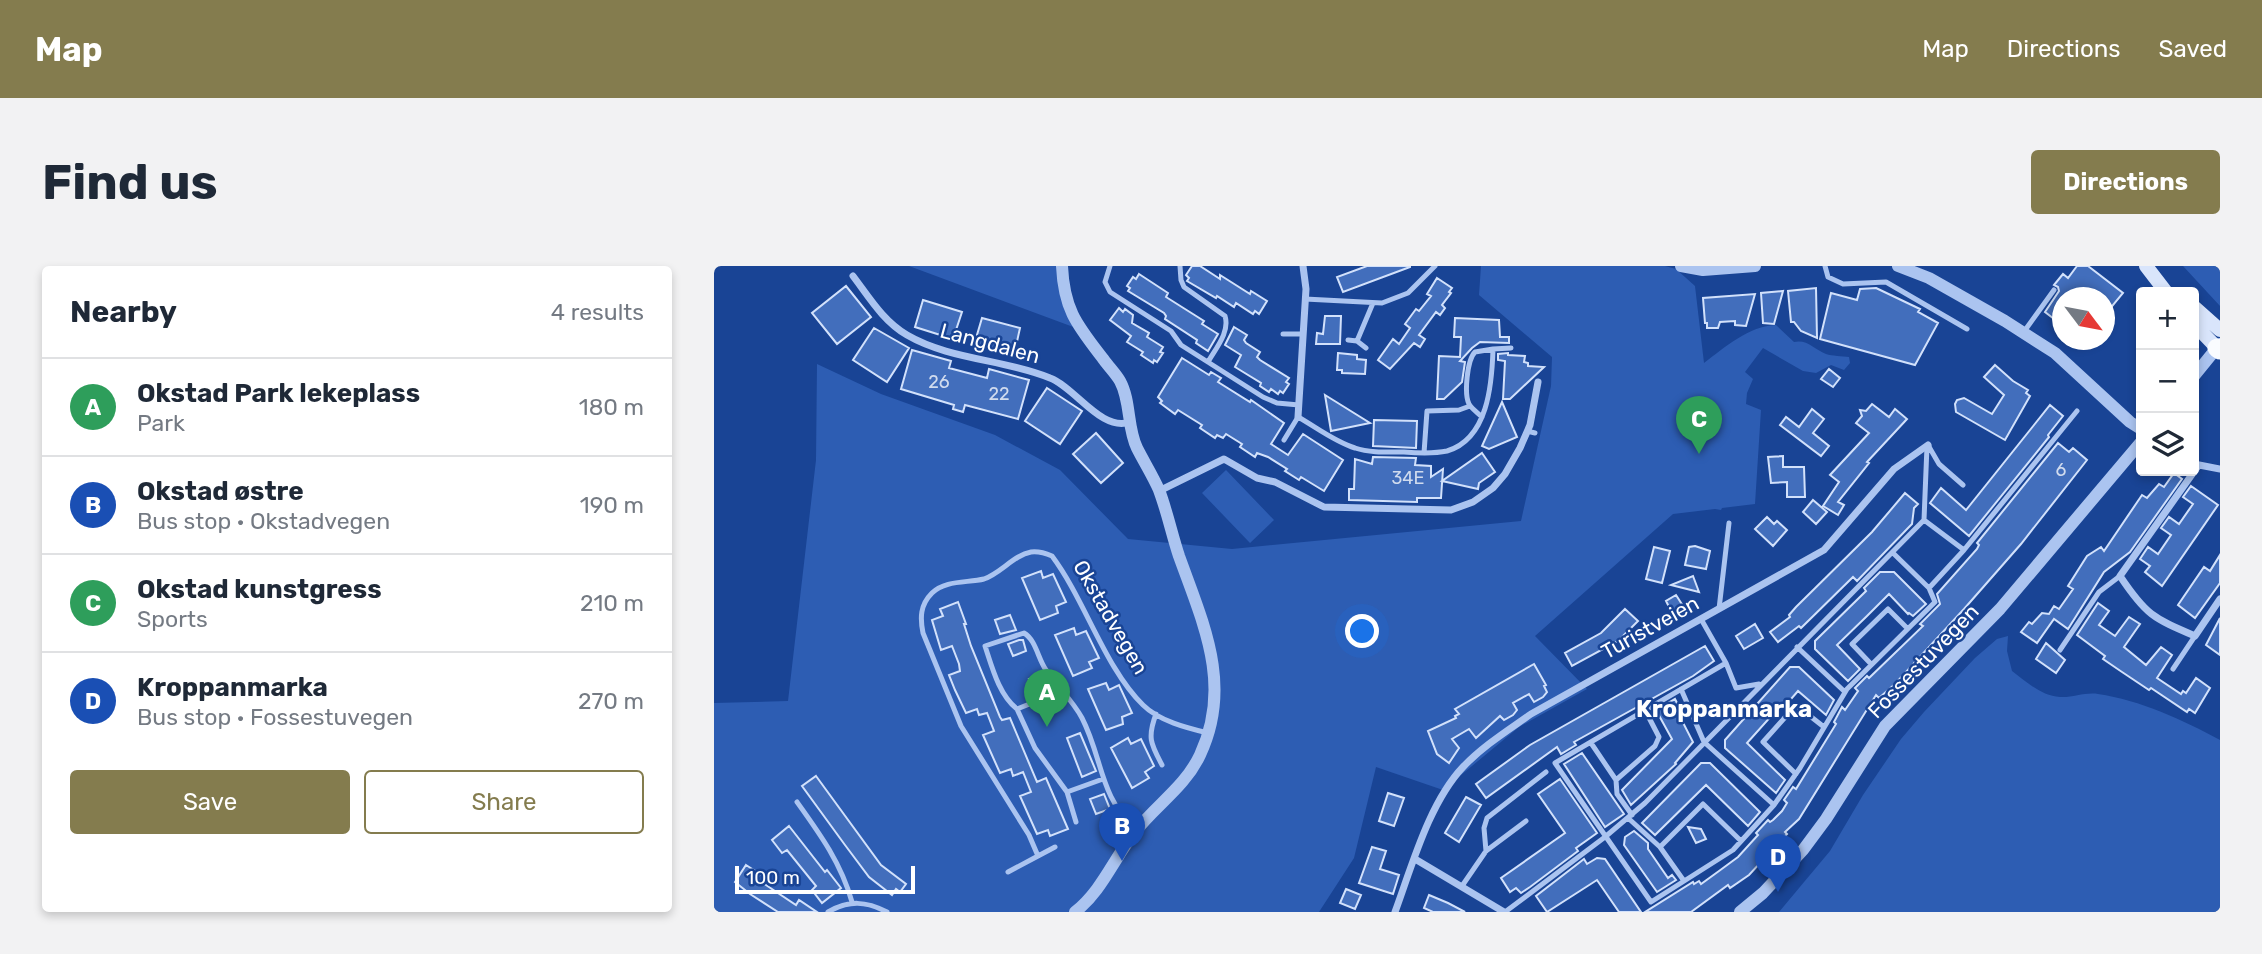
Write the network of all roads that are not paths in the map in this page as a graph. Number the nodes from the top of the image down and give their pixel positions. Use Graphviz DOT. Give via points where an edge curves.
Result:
graph roads {
  1 [pos="1062,266"];
  2 [pos="1110,266"];
  3 [pos="1180,266"];
  4 [pos="1303,266"];
  5 [pos="1435,266"];
  6 [pos="1681,266"];
  7 [pos="1755,266"];
  8 [pos="1825,266"];
  9 [pos="1898,266"];
  10 [pos="2146,266"];
  11 [pos="853,276"];
  12 [pos="2162,286"];
  13 [pos="2052,293"];
  14 [pos="1305,299"];
  15 [pos="1373,303"];
  16 [pos="2199,314"];
  17 [pos="2199,328"];
  18 [pos="1966,329"];
  19 [pos="2023,332"];
  20 [pos="1283,334"];
  21 [pos="1303,334"];
  22 [pos="1348,340"];
  23 [pos="1357,341"];
  24 [pos="2219,343"];
  25 [pos="1366,348"];
  26 [pos="1511,348"];
  27 [pos="1493,349"];
  28 [pos="1208,362"];
  29 [pos="2199,369"];
  30 [pos="1538,382"];
  31 [pos="1299,405"];
  32 [pos="1470,406"];
  33 [pos="2077,411"];
  34 [pos="1298,417"];
  35 [pos="1482,417"];
  36 [pos="1131,422"];
  37 [pos="2136,426"];
  38 [pos="1284,440"];
  39 [pos="1927,445"];
  40 [pos="2136,448"];
  41 [pos="1424,453"];
  42 [pos="2199,465"];
  43 [pos="2220,469"];
  44 [pos="2188,476"];
  45 [pos="1963,485"];
  46 [pos="1159,491"];
  47 [pos="1924,520"];
  48 [pos="1729,523"];
  49 [pos="1964,550"];
  50 [pos="1893,553"];
  51 [pos="2120,576"];
  52 [pos="1929,588"];
  53 [pos="2220,600"];
  54 [pos="1719,609"];
  55 [pos="1701,619"];
  56 [pos="1906,628"];
  57 [pos="2195,636"];
  58 [pos="1797,647"];
  59 [pos="2060,650"];
  60 [pos="1726,663"];
  61 [pos="1871,664"];
  62 [pos="2173,669"];
  63 [pos="1761,684"];
  64 [pos="1736,688"];
  65 [pos="1681,689"];
  66 [pos="1062,691"];
  67 [pos="1845,692"];
  68 [pos="1744,701"];
  69 [pos="1017,709"];
  70 [pos="1645,710"];
  71 [pos="1156,714"];
  72 [pos="1824,727"];
  73 [pos="1208,733"];
  74 [pos="1704,742"];
  75 [pos="1591,743"];
  76 [pos="1162,765"];
  77 [pos="1546,772"];
  78 [pos="1796,774"];
  79 [pos="1103,779"];
  80 [pos="1616,780"];
  81 [pos="1067,792"];
  82 [pos="797,802"];
  83 [pos="1774,805"];
  84 [pos="1630,816"];
  85 [pos="1526,821"];
  86 [pos="1076,822"];
  87 [pos="1136,830"];
  88 [pos="1605,837"];
  89 [pos="1741,841"];
  90 [pos="1055,847"];
  91 [pos="1660,847"];
  92 [pos="1486,851"];
  93 [pos="1038,856"];
  94 [pos="1415,859"];
  95 [pos="1008,872"];
  96 [pos="1684,881"];
  97 [pos="1462,886"];
  98 [pos="852,902"];
  99 [pos="828,912"];
  100 [pos="887,912"];
  101 [pos="1075,912"];
  102 [pos="1395,912"];
  103 [pos="1504,912"];
  104 [pos="1740,912"];
  1 -- 36 [label="street" via="1068,308 1121,382"];
  2 -- 28 [label="lane" via="1105,282 1110,292 1171,331 1181,345"];
  3 -- 28 [label="lane" via="1184,287 1227,320"];
  4 -- 14 [label="street"];
  5 -- 15 [label="lane" via="1408,293"];
  6 -- 7 [label="street" via="1703,270"];
  8 -- 18 [label="lane" via="1828,277 1843,284 1886,282"];
  9 -- 19 [label="street" via="1929,278"];
  10 -- 12 [label="main road"];
  11 -- 36 [label="street, Langdalen" via="891,325 907,335 927,345 1051,378 1104,420"];
  13 -- 19 [label="lane"];
  14 -- 15 [label="lane"];
  14 -- 21 [label="street"];
  15 -- 23 [label="lane"];
  16 -- 24 [label="main road"];
  17 -- 24 [label="main road"];
  19 -- 37 [label="street" via="2055,353"];
  20 -- 21 [label="lane"];
  21 -- 31 [label="street"];
  22 -- 23 [label="lane"];
  23 -- 25 [label="lane"];
  24 -- 29 [label="street"];
  26 -- 27 [label="lane"];
  27 -- 32 [label="lane" via="1471,356"];
  27 -- 35 [label="lane"];
  28 -- 31 [label="lane" via="1263,397"];
  30 -- 46 [label="street" via="1531,432 1505,474 1473,502 1451,510 1324,507 1224,460"];
  31 -- 34 [label="street"];
  32 -- 35 [label="lane"];
  32 -- 41 [label="lane" via="1427,411"];
  33 -- 49 [label="lane"];
  34 -- 38 [label="lane"];
  34 -- 41 [label="lane" via="1354,448"];
  35 -- 41 [label="lane" via="1461,444"];
  36 -- 46 [label="street" via="1135,444"];
  39 -- 45 [label="lane" via="1939,464"];
  39 -- 47 [label="lane"];
  39 -- 54 [label="street, Turistveien" via="1894,469 1825,550"];
  40 -- 104 [label="street, Fossestuvegen" via="2000,609 1885,726 1803,850"];
  42 -- 43 [label="street"];
  44 -- 51 [label="street"];
  46 -- 73 [label="street" via="1214,666 1216,695"];
  47 -- 49 [label="lane"];
  47 -- 50 [label="lane"];
  48 -- 54 [label="lane"];
  49 -- 52 [label="lane"];
  50 -- 52 [label="lane"];
  50 -- 58 [label="lane"];
  51 -- 57 [label="street" via="2157,620"];
  51 -- 59 [label="lane" via="2099,592"];
  52 -- 56 [label="lane" via="1934,601"];
  53 -- 57 [label="street"];
  54 -- 55 [label="street, Turistveien"];
  55 -- 60 [label="lane"];
  55 -- 94 [label="street, Turistveien" via="1488,743 1461,769 1442,797"];
  56 -- 61 [label="lane"];
  56 -- 61 [label="lane" via="1888,609 1852,644"];
  57 -- 62 [label="lane"];
  58 -- 63 [label="lane"];
  58 -- 67 [label="lane"];
  60 -- 64 [label="lane"];
  60 -- 65 [label="lane"];
  61 -- 67 [label="lane"];
  63 -- 64 [label="lane"];
  63 -- 68 [label="lane"];
  64 -- 68 [label="lane"];
  65 -- 70 [label="lane"];
  65 -- 74 [label="lane"];
  66 -- 69 [label="lane"];
  66 -- 69 [label="lane" via="1024,634 985,646 993,672"];
  66 -- 79 [label="lane" via="1082,719"];
  67 -- 72 [label="lane"];
  68 -- 74 [label="lane"];
  69 -- 81 [label="lane" via="1035,748"];
  70 -- 75 [label="lane"];
  70 -- 80 [label="lane" via="1659,737 1655,746"];
  71 -- 73 [label="lane, Okstadvegen"];
  71 -- 76 [label="lane" via="1150,741"];
  71 -- 93 [label="lane, Okstadvegen" via="1123,679 1052,556 1032,552 986,578 943,585 932,592 920,619 923,633 961,726"];
  72 -- 78 [label="lane"];
  72 -- 78 [label="lane" via="1796,705 1763,742"];
  73 -- 87 [label="street" via="1183,781"];
  74 -- 83 [label="lane"];
  74 -- 84 [label="lane"];
  75 -- 80 [label="lane"];
  75 -- 88 [label="lane" via="1555,763"];
  77 -- 92 [label="lane" via="1487,818"];
  78 -- 83 [label="lane"];
  79 -- 81 [label="lane"];
  79 -- 87 [label="lane" via="1121,817"];
  80 -- 84 [label="lane" via="1617,794"];
  81 -- 86 [label="lane"];
  82 -- 98 [label="lane" via="832,851"];
  83 -- 89 [label="lane"];
  84 -- 88 [label="lane"];
  84 -- 91 [label="lane"];
  85 -- 92 [label="lane"];
  87 -- 101 [label="street" via="1095,892"];
  88 -- 96 [label="lane" via="1651,902"];
  88 -- 103 [label="lane"];
  89 -- 91 [label="lane" via="1703,804"];
  89 -- 96 [label="lane"];
  90 -- 93 [label="lane"];
  91 -- 96 [label="lane"];
  92 -- 97 [label="lane"];
  93 -- 95 [label="lane"];
  94 -- 97 [label="street"];
  94 -- 102 [label="street, Turistveien"];
  97 -- 103 [label="street"];
  98 -- 99 [label="lane"];
  98 -- 100 [label="lane"];
}
